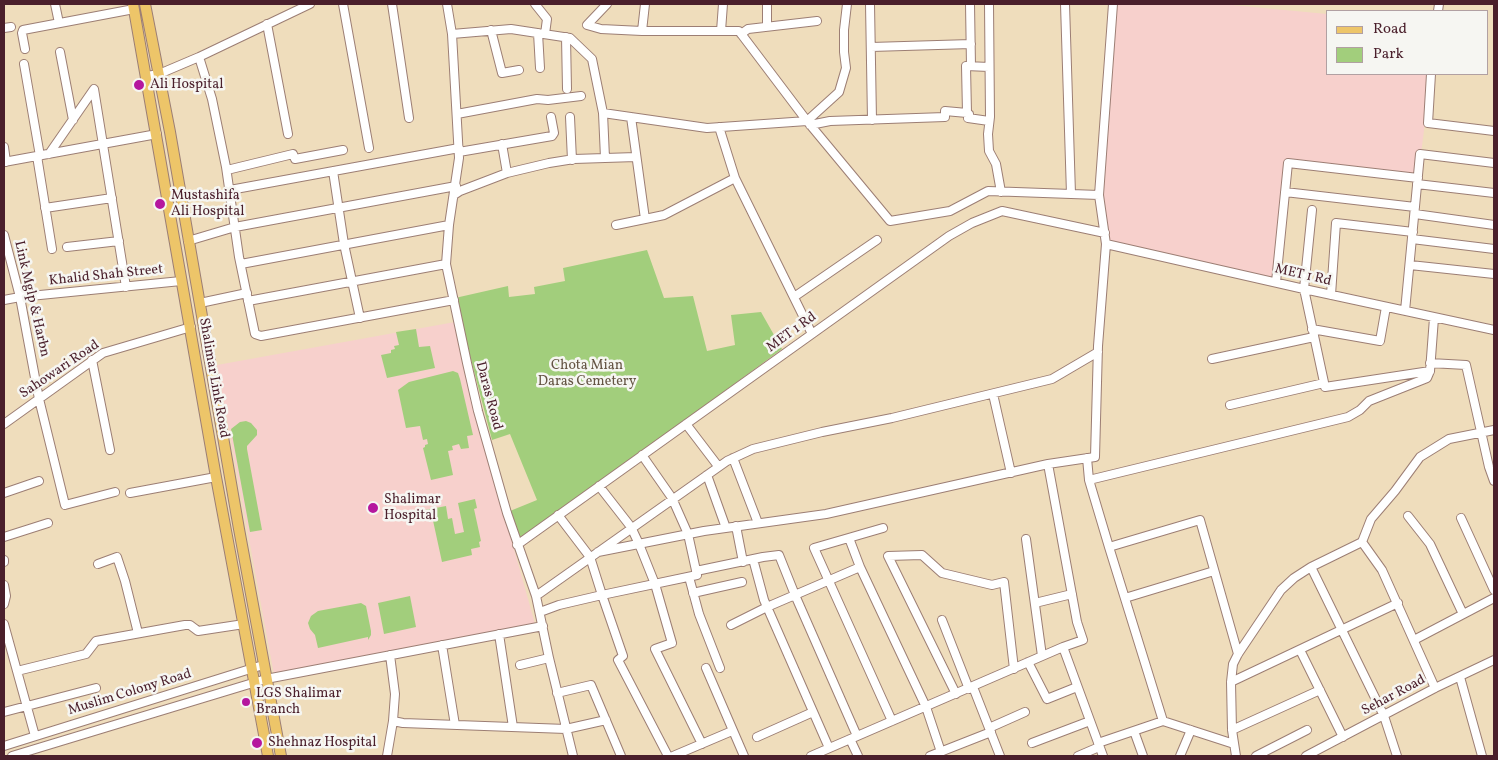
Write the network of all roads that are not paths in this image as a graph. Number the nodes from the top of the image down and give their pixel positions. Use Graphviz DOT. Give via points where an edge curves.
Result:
graph roads {
  1 [pos="55,4"];
  2 [pos="145,4"];
  3 [pos="310,4"];
  4 [pos="343,4"];
  5 [pos="392,4"];
  6 [pos="447,4"];
  7 [pos="535,4"];
  8 [pos="607,4"];
  9 [pos="645,4"];
  10 [pos="723,4"];
  11 [pos="767,4"];
  12 [pos="847,4"];
  13 [pos="870,4"];
  14 [pos="970,4"];
  15 [pos="989,4"];
  16 [pos="1065,4"];
  17 [pos="1113,4"];
  18 [pos="133,6"];
  19 [pos="817,21"];
  20 [pos="59,24"];
  21 [pos="267,24"];
  22 [pos="767,25"];
  23 [pos="491,30"];
  24 [pos="642,30"];
  25 [pos="721,31"];
  26 [pos="541,33"];
  27 [pos="452,34"];
  28 [pos="741,34"];
  29 [pos="566,37"];
  30 [pos="971,44"];
  31 [pos="871,46"];
  32 [pos="25,49"];
  33 [pos="60,52"];
  34 [pos="199,56"];
  35 [pos="24,64"];
  36 [pos="972,66"];
  37 [pos="989,67"];
  38 [pos="540,68"];
  39 [pos="518,70"];
  40 [pos="159,74"];
  41 [pos="1431,75"];
  42 [pos="147,76"];
  43 [pos="567,89"];
  44 [pos="581,96"];
  45 [pos="603,113"];
  46 [pos="967,113"];
  47 [pos="458,114"];
  48 [pos="551,117"];
  49 [pos="570,117"];
  50 [pos="631,117"];
  51 [pos="409,118"];
  52 [pos="73,120"];
  53 [pos="872,120"];
  54 [pos="989,121"];
  55 [pos="809,123"];
  56 [pos="719,127"];
  57 [pos="1494,131"];
  58 [pos="157,134"];
  59 [pos="288,134"];
  60 [pos="104,144"];
  61 [pos="502,144"];
  62 [pos="4,147"];
  63 [pos="369,148"];
  64 [pos="343,150"];
  65 [pos="459,150"];
  66 [pos="49,154"];
  67 [pos="38,156"];
  68 [pos="636,157"];
  69 [pos="604,158"];
  70 [pos="572,160"];
  71 [pos="5,162"];
  72 [pos="1494,163"];
  73 [pos="227,170"];
  74 [pos="333,171"];
  75 [pos="506,174"];
  76 [pos="736,178"];
  77 [pos="1418,181"];
  78 [pos="456,186"];
  79 [pos="230,190"];
  80 [pos="1494,191"];
  81 [pos="1001,192"];
  82 [pos="1285,192"];
  83 [pos="1071,194"];
  84 [pos="454,195"];
  85 [pos="1099,195"];
  86 [pos="112,198"];
  87 [pos="45,208"];
  88 [pos="340,208"];
  89 [pos="1312,210"];
  90 [pos="1415,210"];
  91 [pos="644,219"];
  92 [pos="449,225"];
  93 [pos="616,225"];
  94 [pos="1494,225"];
  95 [pos="235,227"];
  96 [pos="1105,233"];
  97 [pos="4,235"];
  98 [pos="1412,236"];
  99 [pos="877,240"];
  100 [pos="119,241"];
  101 [pos="188,241"];
  102 [pos="344,244"];
  103 [pos="1106,244"];
  104 [pos="67,247"];
  105 [pos="52,249"];
  106 [pos="1494,249"];
  107 [pos="7,261"];
  108 [pos="241,264"];
  109 [pos="446,264"];
  110 [pos="1410,265"];
  111 [pos="1494,274"];
  112 [pos="181,281"];
  113 [pos="352,282"];
  114 [pos="1276,282"];
  115 [pos="126,287"];
  116 [pos="1304,289"];
  117 [pos="1331,295"];
  118 [pos="20,297"];
  119 [pos="247,297"];
  120 [pos="794,297"];
  121 [pos="4,300"];
  122 [pos="454,300"];
  123 [pos="200,303"];
  124 [pos="1386,307"];
  125 [pos="1405,311"];
  126 [pos="360,318"];
  127 [pos="1434,318"];
  128 [pos="191,327"];
  129 [pos="1494,330"];
  130 [pos="1313,333"];
  131 [pos="812,334"];
  132 [pos="1098,352"];
  133 [pos="1212,359"];
  134 [pos="92,360"];
  135 [pos="1430,367"];
  136 [pos="1324,382"];
  137 [pos="993,394"];
  138 [pos="39,399"];
  139 [pos="218,405"];
  140 [pos="1230,405"];
  141 [pos="205,407"];
  142 [pos="4,424"];
  143 [pos="686,424"];
  144 [pos="1494,430"];
  145 [pos="1481,432"];
  146 [pos="110,450"];
  147 [pos="642,455"];
  148 [pos="733,458"];
  149 [pos="1087,458"];
  150 [pos="1048,464"];
  151 [pos="718,466"];
  152 [pos="1011,473"];
  153 [pos="706,475"];
  154 [pos="216,477"];
  155 [pos="1089,480"];
  156 [pos="1494,480"];
  157 [pos="39,481"];
  158 [pos="598,486"];
  159 [pos="115,492"];
  160 [pos="4,493"];
  161 [pos="130,493"];
  162 [pos="672,498"];
  163 [pos="558,515"];
  164 [pos="1408,516"];
  165 [pos="1460,518"];
  166 [pos="48,523"];
  167 [pos="758,523"];
  168 [pos="736,526"];
  169 [pos="631,527"];
  170 [pos="726,528"];
  171 [pos="883,528"];
  172 [pos="688,534"];
  173 [pos="4,537"];
  174 [pos="849,538"];
  175 [pos="1026,539"];
  176 [pos="1362,542"];
  177 [pos="639,544"];
  178 [pos="517,546"];
  179 [pos="1108,547"];
  180 [pos="598,552"];
  181 [pos="590,557"];
  182 [pos="753,559"];
  183 [pos="743,562"];
  184 [pos="98,564"];
  185 [pos="860,567"];
  186 [pos="1311,567"];
  187 [pos="696,571"];
  188 [pos="1214,571"];
  189 [pos="689,577"];
  190 [pos="828,581"];
  191 [pos="742,582"];
  192 [pos="655,584"];
  193 [pos="4,585"];
  194 [pos="1494,590"];
  195 [pos="693,593"];
  196 [pos="1072,594"];
  197 [pos="602,595"];
  198 [pos="795,595"];
  199 [pos="536,596"];
  200 [pos="1125,598"];
  201 [pos="1494,598"];
  202 [pos="1035,603"];
  203 [pos="1398,603"];
  204 [pos="4,604"];
  205 [pos="767,608"];
  206 [pos="540,612"];
  207 [pos="1463,614"];
  208 [pos="942,620"];
  209 [pos="4,624"];
  210 [pos="244,624"];
  211 [pos="731,625"];
  212 [pos="543,626"];
  213 [pos="1341,631"];
  214 [pos="138,633"];
  215 [pos="499,634"];
  216 [pos="1414,640"];
  217 [pos="442,645"];
  218 [pos="1063,647"];
  219 [pos="1300,650"];
  220 [pos="1238,654"];
  221 [pos="390,655"];
  222 [pos="1042,656"];
  223 [pos="549,658"];
  224 [pos="1494,660"];
  225 [pos="1028,662"];
  226 [pos="264,665"];
  227 [pos="520,665"];
  228 [pos="251,668"];
  229 [pos="706,668"];
  230 [pos="720,668"];
  231 [pos="1014,669"];
  232 [pos="17,671"];
  233 [pos="1460,677"];
  234 [pos="266,679"];
  235 [pos="1231,682"];
  236 [pos="254,683"];
  237 [pos="1077,687"];
  238 [pos="96,688"];
  239 [pos="971,688"];
  240 [pos="1435,688"];
  241 [pos="1320,690"];
  242 [pos="557,693"];
  243 [pos="956,694"];
  244 [pos="26,706"];
  245 [pos="926,708"];
  246 [pos="4,712"];
  247 [pos="813,712"];
  248 [pos="1025,712"];
  249 [pos="1384,716"];
  250 [pos="606,720"];
  251 [pos="392,721"];
  252 [pos="892,721"];
  253 [pos="1090,721"];
  254 [pos="1163,721"];
  255 [pos="455,725"];
  256 [pos="513,727"];
  257 [pos="566,729"];
  258 [pos="990,730"];
  259 [pos="1192,730"];
  260 [pos="1232,730"];
  261 [pos="1307,730"];
  262 [pos="732,731"];
  263 [pos="1134,731"];
  264 [pos="35,736"];
  265 [pos="854,737"];
  266 [pos="1343,737"];
  267 [pos="757,738"];
  268 [pos="1032,743"];
  269 [pos="702,744"];
  270 [pos="1234,744"];
  271 [pos="1099,745"];
  272 [pos="4,746"];
  273 [pos="829,748"];
  274 [pos="941,752"];
  275 [pos="12,756"];
  276 [pos="268,756"];
  277 [pos="281,756"];
  278 [pos="387,756"];
  279 [pos="570,756"];
  280 [pos="621,756"];
  281 [pos="668,756"];
  282 [pos="673,756"];
  283 [pos="744,756"];
  284 [pos="811,756"];
  285 [pos="858,756"];
  286 [pos="930,756"];
  287 [pos="1000,756"];
  288 [pos="1078,756"];
  289 [pos="1103,756"];
  290 [pos="1142,756"];
  291 [pos="1180,756"];
  292 [pos="1236,756"];
  293 [pos="1256,756"];
  294 [pos="1306,756"];
  295 [pos="1397,756"];
  296 [pos="1482,756"];
  1 -- 20 [label="street"];
  2 -- 40 [label="main road, Shalimar Link Road"];
  3 -- 21 [label="street"];
  4 -- 63 [label="street"];
  5 -- 51 [label="street"];
  6 -- 27 [label="street, Daras Road"];
  7 -- 26 [label="street" via="547,19"];
  8 -- 24 [label="street" via="587,25 601,29"];
  9 -- 24 [label="street"];
  10 -- 25 [label="street"];
  11 -- 22 [label="street"];
  12 -- 55 [label="street" via="844,30 846,68 839,92"];
  13 -- 31 [label="street"];
  14 -- 30 [label="street"];
  15 -- 37 [label="street"];
  16 -- 83 [label="street"];
  17 -- 85 [label="street"];
  18 -- 20 [label="street"];
  18 -- 42 [label="main road, Shalimar Link Road"];
  19 -- 22 [label="street"];
  20 -- 32 [label="street" via="22,31"];
  21 -- 34 [label="street"];
  21 -- 59 [label="street"];
  22 -- 28 [label="street"];
  23 -- 26 [label="street"];
  23 -- 27 [label="street"];
  23 -- 39 [label="street" via="502,73"];
  24 -- 25 [label="street"];
  25 -- 28 [label="street" via="739,31"];
  26 -- 29 [label="street"];
  26 -- 38 [label="street"];
  27 -- 47 [label="street, Daras Road"];
  28 -- 55 [label="street"];
  29 -- 43 [label="street"];
  29 -- 45 [label="street" via="592,59"];
  30 -- 31 [label="street"];
  30 -- 36 [label="street"];
  31 -- 53 [label="street"];
  33 -- 52 [label="street"];
  34 -- 40 [label="street"];
  34 -- 73 [label="street"];
  35 -- 67 [label="street"];
  36 -- 37 [label="street"];
  36 -- 46 [label="street" via="966,66"];
  37 -- 54 [label="street"];
  40 -- 42 [label="street"];
  40 -- 101 [label="main road, Shalimar Link Road"];
  41 -- 57 [label="street" via="1428,123"];
  42 -- 58 [label="main road, Shalimar Link Road"];
  44 -- 47 [label="street" via="537,99"];
  45 -- 50 [label="street"];
  45 -- 69 [label="street"];
  46 -- 53 [label="street" via="945,111 945,117"];
  46 -- 54 [label="street" via="968,118"];
  47 -- 65 [label="street, Daras Road"];
  48 -- 61 [label="street" via="552,136"];
  49 -- 70 [label="street"];
  50 -- 56 [label="street"];
  50 -- 68 [label="street"];
  52 -- 60 [label="street" via="94,89"];
  52 -- 66 [label="street"];
  53 -- 55 [label="street"];
  54 -- 81 [label="street" via="989,151 996,164"];
  55 -- 56 [label="street"];
  55 -- 81 [label="street" via="890,221 950,211 988,191"];
  56 -- 76 [label="street"];
  58 -- 60 [label="street"];
  58 -- 112 [label="main road, Shalimar Link Road"];
  60 -- 66 [label="street"];
  60 -- 86 [label="street"];
  61 -- 65 [label="street"];
  61 -- 75 [label="street"];
  62 -- 71 [label="street"];
  64 -- 73 [label="street" via="294,159 294,154"];
  65 -- 74 [label="street"];
  65 -- 78 [label="street, Daras Road"];
  66 -- 67 [label="street"];
  67 -- 71 [label="street"];
  67 -- 87 [label="street"];
  68 -- 69 [label="street"];
  68 -- 91 [label="street"];
  69 -- 70 [label="street"];
  70 -- 75 [label="street"];
  72 -- 77 [label="street" via="1420,154"];
  73 -- 79 [label="street"];
  74 -- 79 [label="street"];
  74 -- 88 [label="street"];
  75 -- 84 [label="street"];
  76 -- 91 [label="street" via="664,215"];
  76 -- 120 [label="street"];
  77 -- 80 [label="street"];
  77 -- 82 [label="street" via="1288,163"];
  77 -- 90 [label="street"];
  78 -- 84 [label="street, Daras Road"];
  78 -- 88 [label="street"];
  79 -- 95 [label="street"];
  81 -- 83 [label="street"];
  82 -- 90 [label="street"];
  82 -- 114 [label="street"];
  83 -- 85 [label="street"];
  84 -- 92 [label="street, Daras Road"];
  85 -- 96 [label="street"];
  86 -- 87 [label="street"];
  86 -- 100 [label="street"];
  87 -- 105 [label="street"];
  88 -- 95 [label="street"];
  88 -- 102 [label="street"];
  89 -- 116 [label="street"];
  90 -- 94 [label="street"];
  90 -- 98 [label="street"];
  91 -- 93 [label="street"];
  92 -- 102 [label="street"];
  92 -- 109 [label="street, Daras Road"];
  95 -- 101 [label="street"];
  95 -- 108 [label="street"];
  96 -- 103 [label="street"];
  96 -- 131 [label="street, MET 1 Rd" via="1002,211 989,215 949,236"];
  97 -- 107 [label="street, Link Mglp & Harbn"];
  98 -- 106 [label="street"];
  98 -- 110 [label="street"];
  98 -- 117 [label="street" via="1336,223"];
  99 -- 120 [label="street"];
  100 -- 104 [label="street"];
  100 -- 115 [label="street"];
  101 -- 123 [label="main road, Shalimar Link Road"];
  102 -- 108 [label="street"];
  102 -- 113 [label="street"];
  103 -- 114 [label="street, MET 1 Rd"];
  103 -- 132 [label="street"];
  107 -- 118 [label="street, Link Mglp & Harbn"];
  108 -- 119 [label="street"];
  109 -- 113 [label="street"];
  109 -- 122 [label="street, Daras Road"];
  110 -- 111 [label="street"];
  110 -- 125 [label="street"];
  112 -- 115 [label="street, Khalid Shah Street"];
  112 -- 128 [label="main road, Shalimar Link Road"];
  113 -- 119 [label="street"];
  113 -- 126 [label="street"];
  114 -- 116 [label="street, MET 1 Rd"];
  115 -- 118 [label="street, Khalid Shah Street"];
  116 -- 117 [label="street, MET 1 Rd"];
  116 -- 130 [label="street"];
  117 -- 124 [label="street, MET 1 Rd"];
  118 -- 121 [label="street, Khalid Shah Street"];
  118 -- 138 [label="street, Link Mglp & Harbn"];
  119 -- 123 [label="street"];
  119 -- 126 [label="street" via="253,329 261,336"];
  120 -- 131 [label="street"];
  122 -- 126 [label="street"];
  122 -- 178 [label="street, Daras Road" via="478,411"];
  123 -- 139 [label="main road, Shalimar Link Road"];
  124 -- 125 [label="street, MET 1 Rd"];
  124 -- 130 [label="street" via="1380,341"];
  125 -- 127 [label="street, MET 1 Rd"];
  127 -- 129 [label="street, MET 1 Rd"];
  127 -- 135 [label="street"];
  128 -- 134 [label="street, Sahowari Road" via="103,353"];
  128 -- 141 [label="main road, Shalimar Link Road"];
  130 -- 133 [label="street"];
  130 -- 136 [label="street"];
  131 -- 143 [label="street, MET 1 Rd"];
  132 -- 137 [label="street" via="1052,379"];
  132 -- 149 [label="street" via="1095,457"];
  134 -- 138 [label="street, Sahowari Road"];
  134 -- 146 [label="street"];
  135 -- 136 [label="street" via="1325,387"];
  135 -- 145 [label="street" via="1466,365"];
  135 -- 155 [label="street" via="1427,378 1369,401 1348,417"];
  136 -- 140 [label="street"];
  137 -- 148 [label="street" via="822,432 753,449"];
  137 -- 152 [label="street"];
  138 -- 142 [label="street, Sahowari Road"];
  138 -- 159 [label="street, Link Mglp & Harbn" via="66,505"];
  139 -- 141 [label="main road"];
  139 -- 226 [label="main road, Shalimar Link Road"];
  141 -- 154 [label="main road, Shalimar Link Road"];
  143 -- 147 [label="street, MET 1 Rd"];
  143 -- 151 [label="street"];
  144 -- 145 [label="street"];
  145 -- 156 [label="street"];
  145 -- 176 [label="street" via="1449,439 1420,457 1371,519"];
  147 -- 158 [label="street, MET 1 Rd"];
  147 -- 162 [label="street"];
  148 -- 151 [label="street"];
  148 -- 167 [label="street"];
  149 -- 150 [label="street"];
  149 -- 155 [label="street"];
  150 -- 152 [label="street"];
  150 -- 196 [label="street"];
  151 -- 153 [label="street"];
  152 -- 167 [label="street" via="826,514"];
  153 -- 162 [label="street"];
  153 -- 170 [label="street"];
  154 -- 161 [label="street"];
  154 -- 210 [label="main road, Shalimar Link Road"];
  155 -- 179 [label="street"];
  157 -- 160 [label="street"];
  158 -- 163 [label="street, MET 1 Rd"];
  158 -- 169 [label="street"];
  162 -- 169 [label="street"];
  162 -- 172 [label="street"];
  163 -- 178 [label="street, MET 1 Rd"];
  163 -- 181 [label="street"];
  164 -- 207 [label="street" via="1430,544"];
  165 -- 194 [label="street"];
  166 -- 173 [label="street"];
  167 -- 168 [label="street"];
  168 -- 170 [label="street"];
  168 -- 183 [label="street"];
  169 -- 177 [label="street"];
  169 -- 180 [label="street"];
  170 -- 172 [label="street"];
  171 -- 174 [label="street"];
  172 -- 177 [label="street"];
  172 -- 187 [label="street"];
  174 -- 185 [label="street"];
  174 -- 190 [label="street" via="814,548"];
  175 -- 202 [label="street"];
  176 -- 186 [label="street"];
  176 -- 203 [label="street" via="1382,570"];
  177 -- 180 [label="street"];
  177 -- 192 [label="street"];
  178 -- 199 [label="street, Daras Road"];
  179 -- 188 [label="street" via="1200,520"];
  179 -- 200 [label="street"];
  180 -- 181 [label="street"];
  181 -- 197 [label="street"];
  181 -- 199 [label="street"];
  182 -- 183 [label="street"];
  182 -- 198 [label="street" via="779,555"];
  182 -- 205 [label="street"];
  183 -- 187 [label="street"];
  184 -- 214 [label="street" via="117,557"];
  185 -- 190 [label="street"];
  185 -- 245 [label="street"];
  186 -- 213 [label="street"];
  186 -- 220 [label="street" via="1281,590"];
  187 -- 189 [label="street" via="697,576"];
  188 -- 200 [label="street"];
  188 -- 220 [label="street"];
  189 -- 192 [label="street"];
  189 -- 195 [label="street"];
  190 -- 198 [label="street"];
  190 -- 252 [label="street"];
  191 -- 195 [label="street"];
  192 -- 197 [label="street"];
  192 -- 269 [label="street" via="672,643 655,649"];
  193 -- 204 [label="street"];
  195 -- 230 [label="street"];
  196 -- 202 [label="street"];
  196 -- 218 [label="street" via="1084,640"];
  197 -- 206 [label="street"];
  197 -- 281 [label="street" via="623,656 618,660"];
  198 -- 205 [label="street"];
  198 -- 265 [label="street"];
  199 -- 206 [label="street, Daras Road"];
  200 -- 254 [label="street"];
  201 -- 207 [label="street"];
  202 -- 222 [label="street"];
  203 -- 213 [label="street"];
  203 -- 216 [label="street"];
  205 -- 211 [label="street"];
  205 -- 247 [label="street"];
  206 -- 212 [label="street, Daras Road"];
  207 -- 216 [label="street"];
  208 -- 239 [label="street"];
  209 -- 232 [label="street"];
  210 -- 214 [label="street" via="198,631 185,625"];
  210 -- 228 [label="main road, Shalimar Link Road"];
  212 -- 215 [label="street, Muslim Colony Road"];
  212 -- 223 [label="street, Daras Road"];
  213 -- 219 [label="street"];
  213 -- 249 [label="street"];
  214 -- 232 [label="street" via="96,642 86,654"];
  215 -- 217 [label="street, Muslim Colony Road"];
  215 -- 256 [label="street"];
  216 -- 240 [label="street"];
  217 -- 221 [label="street, Muslim Colony Road"];
  217 -- 255 [label="street"];
  218 -- 222 [label="street"];
  218 -- 237 [label="street"];
  219 -- 235 [label="street"];
  219 -- 241 [label="street"];
  220 -- 235 [label="street"];
  221 -- 234 [label="street, Muslim Colony Road"];
  221 -- 251 [label="street" via="395,694"];
  222 -- 225 [label="street"];
  223 -- 227 [label="street"];
  223 -- 242 [label="street, Daras Road"];
  224 -- 233 [label="street, Sehar Road"];
  225 -- 231 [label="street"];
  225 -- 237 [label="street" via="1047,700"];
  226 -- 228 [label="street, Muslim Colony Road"];
  226 -- 234 [label="main road, Shalimar Link Road"];
  228 -- 236 [label="main road, Shalimar Link Road"];
  228 -- 264 [label="street, Muslim Colony Road"];
  229 -- 262 [label="street"];
  231 -- 239 [label="street"];
  231 -- 243 [label="street" via="1004,582 992,585 942,573 922,555 888,556"];
  232 -- 244 [label="street"];
  233 -- 240 [label="street, Sehar Road"];
  233 -- 296 [label="street"];
  234 -- 236 [label="street, Muslim Colony Road"];
  234 -- 277 [label="main road, Shalimar Link Road"];
  235 -- 260 [label="street"];
  236 -- 275 [label="street, Muslim Colony Road"];
  236 -- 276 [label="main road, Shalimar Link Road"];
  237 -- 253 [label="street"];
  238 -- 244 [label="street"];
  239 -- 243 [label="street"];
  239 -- 258 [label="street"];
  240 -- 249 [label="street, Sehar Road"];
  241 -- 260 [label="street"];
  241 -- 266 [label="street"];
  242 -- 250 [label="street" via="591,685"];
  242 -- 257 [label="street, Daras Road"];
  243 -- 245 [label="street"];
  244 -- 246 [label="street"];
  244 -- 264 [label="street"];
  245 -- 252 [label="street"];
  245 -- 274 [label="street"];
  247 -- 267 [label="street"];
  247 -- 273 [label="street"];
  248 -- 258 [label="street"];
  249 -- 266 [label="street, Sehar Road"];
  249 -- 295 [label="street"];
  250 -- 257 [label="street"];
  250 -- 280 [label="street"];
  251 -- 255 [label="street"];
  251 -- 278 [label="street"];
  252 -- 265 [label="street"];
  253 -- 268 [label="street"];
  253 -- 271 [label="street"];
  254 -- 259 [label="street"];
  254 -- 263 [label="street"];
  255 -- 256 [label="street"];
  256 -- 257 [label="street"];
  257 -- 279 [label="street, Daras Road"];
  258 -- 274 [label="street"];
  258 -- 287 [label="street"];
  259 -- 270 [label="street"];
  259 -- 291 [label="street"];
  260 -- 270 [label="street"];
  261 -- 293 [label="street"];
  262 -- 269 [label="street"];
  262 -- 283 [label="street"];
  263 -- 271 [label="street"];
  263 -- 290 [label="street"];
  264 -- 272 [label="street, Muslim Colony Road"];
  265 -- 273 [label="street"];
  265 -- 285 [label="street"];
  266 -- 294 [label="street, Sehar Road"];
  269 -- 282 [label="street"];
  270 -- 292 [label="street"];
  271 -- 288 [label="street"];
  271 -- 289 [label="street"];
  273 -- 284 [label="street"];
  274 -- 286 [label="street"];
}
